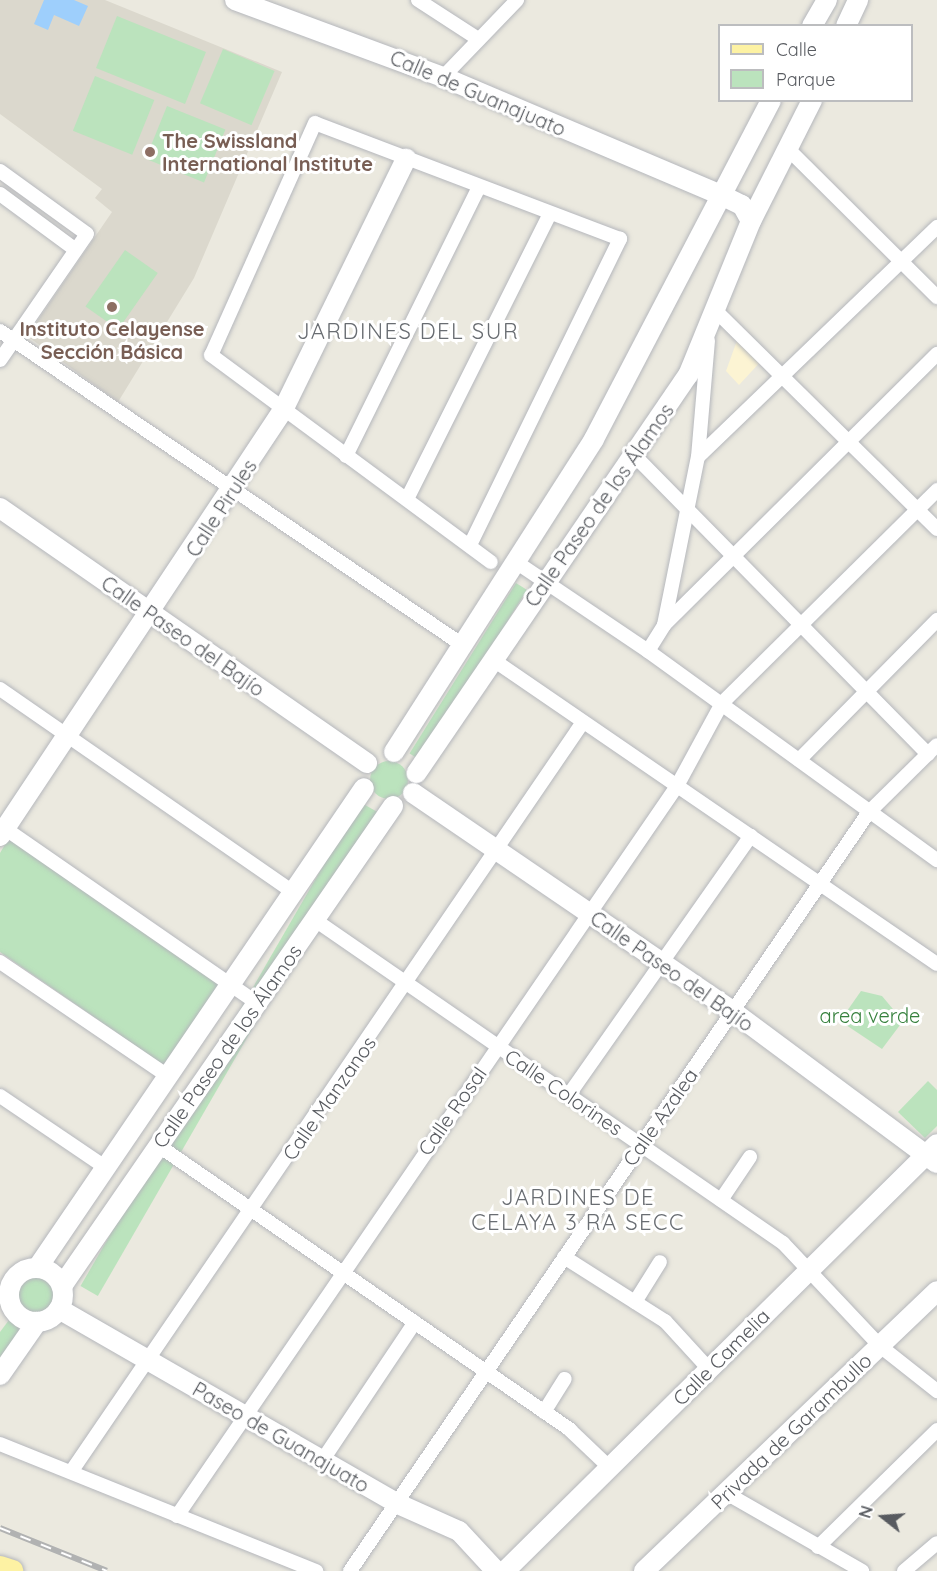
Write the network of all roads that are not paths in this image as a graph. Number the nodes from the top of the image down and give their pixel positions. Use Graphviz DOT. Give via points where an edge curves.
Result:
graph roads {
  1 [pos="236,0"];
  2 [pos="418,0"];
  3 [pos="517,0"];
  4 [pos="827,0"];
  5 [pos="858,0"];
  6 [pos="813,24"];
  7 [pos="847,24"];
  8 [pos="478,39"];
  9 [pos="443,77"];
  10 [pos="770,102"];
  11 [pos="811,102"];
  12 [pos="789,150"];
  13 [pos="406,159"];
  14 [pos="0,171"];
  15 [pos="21,187"];
  16 [pos="478,189"];
  17 [pos="0,194"];
  18 [pos="719,194"];
  19 [pos="12,203"];
  20 [pos="550,214"];
  21 [pos="752,221"];
  22 [pos="937,227"];
  23 [pos="76,250"];
  24 [pos="902,262"];
  25 [pos="937,297"];
  26 [pos="717,312"];
  27 [pos="0,331"];
  28 [pos="708,333"];
  29 [pos="14,340"];
  30 [pos="937,354"];
  31 [pos="0,360"];
  32 [pos="783,374"];
  33 [pos="283,410"];
  34 [pos="850,440"];
  35 [pos="633,454"];
  36 [pos="346,456"];
  37 [pos="698,457"];
  38 [pos="937,490"];
  39 [pos="234,492"];
  40 [pos="407,499"];
  41 [pos="687,506"];
  42 [pos="0,508"];
  43 [pos="918,509"];
  44 [pos="937,529"];
  45 [pos="471,543"];
  46 [pos="734,558"];
  47 [pos="491,562"];
  48 [pos="519,564"];
  49 [pos="546,582"];
  50 [pos="150,613"];
  51 [pos="937,620"];
  52 [pos="664,625"];
  53 [pos="800,626"];
  54 [pos="464,646"];
  55 [pos="648,651"];
  56 [pos="492,659"];
  57 [pos="0,689"];
  58 [pos="866,692"];
  59 [pos="722,703"];
  60 [pos="583,722"];
  61 [pos="69,736"];
  62 [pos="933,749"];
  63 [pos="394,752"];
  64 [pos="799,760"];
  65 [pos="367,763"];
  66 [pos="417,773"];
  67 [pos="677,786"];
  68 [pos="364,788"];
  69 [pos="413,793"];
  70 [pos="393,806"];
  71 [pos="869,812"];
  72 [pos="2,830"];
  73 [pos="751,836"];
  74 [pos="499,851"];
  75 [pos="937,860"];
  76 [pos="820,883"];
  77 [pos="293,892"];
  78 [pos="591,914"];
  79 [pos="315,920"];
  80 [pos="0,962"];
  81 [pos="661,963"];
  82 [pos="937,964"];
  83 [pos="231,984"];
  84 [pos="408,984"];
  85 [pos="257,1003"];
  86 [pos="732,1011"];
  87 [pos="497,1046"];
  88 [pos="168,1076"];
  89 [pos="568,1095"];
  90 [pos="0,1096"];
  91 [pos="641,1144"];
  92 [pos="159,1146"];
  93 [pos="934,1153"];
  94 [pos="750,1157"];
  95 [pos="105,1167"];
  96 [pos="721,1200"];
  97 [pos="251,1209"];
  98 [pos="564,1257"];
  99 [pos="660,1262"];
  100 [pos="38,1267"];
  101 [pos="809,1270"];
  102 [pos="342,1272"];
  103 [pos="6,1276"];
  104 [pos="62,1286"];
  105 [pos="937,1291"];
  106 [pos="635,1302"];
  107 [pos="59,1309"];
  108 [pos="5,1312"];
  109 [pos="37,1322"];
  110 [pos="415,1322"];
  111 [pos="880,1346"];
  112 [pos="147,1361"];
  113 [pos="709,1369"];
  114 [pos="486,1372"];
  115 [pos="0,1375"];
  116 [pos="565,1379"];
  117 [pos="937,1391"];
  118 [pos="544,1412"];
  119 [pos="243,1416"];
  120 [pos="937,1430"];
  121 [pos="0,1444"];
  122 [pos="322,1461"];
  123 [pos="609,1467"];
  124 [pos="70,1472"];
  125 [pos="726,1493"];
  126 [pos="396,1503"];
  127 [pos="177,1516"];
  128 [pos="937,1543"];
  129 [pos="818,1546"];
  130 [pos="0,1567"];
  131 [pos="859,1570"];
  132 [pos="12,1571"];
  133 [pos="316,1571"];
  134 [pos="350,1571"];
  135 [pos="496,1571"];
  136 [pos="505,1571"];
  137 [pos="645,1571"];
  138 [pos="904,1571"];
  1 -- 9 [label="main road, Calle de Guanajuato"];
  2 -- 8 [label="street"];
  3 -- 8 [label="street"];
  4 -- 6 [label="main road"];
  5 -- 7 [label="main road"];
  8 -- 9 [label="street"];
  9 -- 18 [label="main road, Calle de Guanajuato"];
  10 -- 18 [label="main road, Calle Paseo de los Álamos"];
  11 -- 12 [label="main road, Calle Paseo de los Álamos"];
  12 -- 21 [label="main road, Calle Paseo de los Álamos"];
  12 -- 24 [label="street"];
  13 -- 16 [label="street"];
  13 -- 33 [label="main road, Calle Pirules"];
  13 -- 33 [label="street" via="315,123 211,355"];
  14 -- 15 [label="street"];
  15 -- 19 [label="street"];
  15 -- 23 [label="street" via="87,234"];
  16 -- 20 [label="street"];
  16 -- 36 [label="street"];
  17 -- 19 [label="street"];
  18 -- 21 [label="main road" via="742,205"];
  18 -- 48 [label="main road, Calle Paseo de los Álamos" via="594,439"];
  19 -- 23 [label="street"];
  20 -- 40 [label="street"];
  20 -- 45 [label="street" via="620,239"];
  21 -- 26 [label="main road, Calle Paseo de los Álamos"];
  22 -- 24 [label="street"];
  23 -- 29 [label="street"];
  24 -- 25 [label="street"];
  24 -- 32 [label="street"];
  26 -- 28 [label="main road, Calle Paseo de los Álamos"];
  26 -- 32 [label="street"];
  27 -- 29 [label="street"];
  28 -- 35 [label="main road, Calle Paseo de los Álamos" via="688,375"];
  28 -- 37 [label="street"];
  29 -- 31 [label="street"];
  29 -- 39 [label="street"];
  30 -- 34 [label="street"];
  32 -- 34 [label="street"];
  32 -- 37 [label="street"];
  33 -- 36 [label="street"];
  33 -- 39 [label="main road, Calle Pirules"];
  34 -- 43 [label="street"];
  34 -- 46 [label="street"];
  35 -- 41 [label="street"];
  35 -- 49 [label="main road, Calle Paseo de los Álamos"];
  36 -- 40 [label="street"];
  37 -- 41 [label="street"];
  38 -- 43 [label="street, Calle Rosal"];
  39 -- 50 [label="main road, Calle Pirules"];
  39 -- 54 [label="street"];
  40 -- 45 [label="street"];
  41 -- 46 [label="street"];
  41 -- 52 [label="street"];
  42 -- 50 [label="main road, Calle Paseo del Bajío"];
  43 -- 44 [label="street"];
  43 -- 53 [label="street, Calle Rosal"];
  45 -- 47 [label="street"];
  46 -- 52 [label="street"];
  46 -- 53 [label="street"];
  48 -- 49 [label="street"];
  48 -- 54 [label="main road, Calle Paseo de los Álamos"];
  49 -- 55 [label="street"];
  49 -- 56 [label="main road, Calle Paseo de los Álamos"];
  50 -- 61 [label="main road, Calle Pirules"];
  50 -- 65 [label="main road, Calle Paseo del Bajío"];
  51 -- 58 [label="street"];
  52 -- 55 [label="street"];
  53 -- 58 [label="street"];
  53 -- 59 [label="street, Calle Rosal"];
  54 -- 63 [label="main road, Calle Paseo de los Álamos"];
  55 -- 59 [label="street"];
  56 -- 60 [label="street"];
  56 -- 66 [label="main road, Calle Paseo de los Álamos"];
  57 -- 61 [label="street"];
  58 -- 62 [label="street"];
  58 -- 64 [label="street"];
  59 -- 64 [label="street"];
  59 -- 67 [label="street, Calle Rosal"];
  60 -- 67 [label="street"];
  60 -- 74 [label="street, Calle Manzanos"];
  61 -- 72 [label="main road, Calle Pirules"];
  61 -- 77 [label="street"];
  62 -- 71 [label="street, Calle Azalea"];
  63 -- 65 [label="main road"];
  63 -- 66 [label="main road" via="409,759"];
  64 -- 71 [label="street"];
  65 -- 68 [label="main road"];
  66 -- 69 [label="main road"];
  67 -- 73 [label="street"];
  67 -- 78 [label="street, Calle Rosal"];
  68 -- 70 [label="main road" via="370,798"];
  68 -- 77 [label="main road, Calle Paseo de los Álamos"];
  69 -- 70 [label="main road"];
  69 -- 74 [label="main road, Calle Paseo del Bajío"];
  70 -- 79 [label="main road, Calle Paseo de los Álamos"];
  71 -- 75 [label="street"];
  71 -- 76 [label="street, Calle Azalea"];
  72 -- 83 [label="street"];
  73 -- 76 [label="street"];
  73 -- 81 [label="street"];
  74 -- 78 [label="main road, Calle Paseo del Bajío"];
  74 -- 84 [label="street, Calle Manzanos"];
  76 -- 82 [label="street"];
  76 -- 86 [label="street, Calle Azalea"];
  77 -- 83 [label="main road, Calle Paseo de los Álamos"];
  78 -- 81 [label="main road, Calle Paseo del Bajío"];
  78 -- 87 [label="street, Calle Rosal"];
  79 -- 84 [label="street, Calle Colorines"];
  79 -- 85 [label="main road, Calle Paseo de los Álamos"];
  80 -- 88 [label="street"];
  81 -- 86 [label="main road, Calle Paseo del Bajío"];
  81 -- 89 [label="street"];
  83 -- 85 [label="street"];
  83 -- 88 [label="main road, Calle Paseo de los Álamos"];
  84 -- 87 [label="street, Calle Colorines"];
  84 -- 97 [label="street, Calle Manzanos"];
  85 -- 92 [label="main road, Calle Paseo de los Álamos"];
  86 -- 91 [label="street, Calle Azalea"];
  86 -- 93 [label="main road, Calle Paseo del Bajío"];
  87 -- 89 [label="street, Calle Colorines"];
  87 -- 102 [label="street, Calle Rosal"];
  88 -- 95 [label="main road, Calle Paseo de los Álamos"];
  89 -- 91 [label="street, Calle Colorines"];
  90 -- 95 [label="street"];
  91 -- 96 [label="street, Calle Colorines"];
  91 -- 98 [label="street, Calle Azalea"];
  92 -- 97 [label="street"];
  92 -- 104 [label="main road, Calle Paseo de los Álamos"];
  93 -- 101 [label="main road, Calle Camelia"];
  94 -- 96 [label="street"];
  95 -- 100 [label="main road, Calle Paseo de los Álamos"];
  96 -- 101 [label="street, Calle Colorines" via="783,1243"];
  97 -- 102 [label="street"];
  97 -- 112 [label="street, Calle Manzanos"];
  98 -- 106 [label="street"];
  98 -- 114 [label="street, Calle Azalea"];
  99 -- 106 [label="street"];
  100 -- 103 [label="main road"];
  100 -- 104 [label="main road" via="53,1273"];
  101 -- 111 [label="street, Calle Colorines"];
  101 -- 113 [label="main road, Calle Camelia"];
  102 -- 110 [label="street"];
  102 -- 119 [label="street, Calle Rosal"];
  103 -- 108 [label="main road"];
  104 -- 107 [label="main road"];
  105 -- 111 [label="main road, Privada de Garambullo"];
  106 -- 113 [label="street" via="665,1321"];
  107 -- 109 [label="main road"];
  107 -- 112 [label="main road, Paseo de Guanajuato"];
  108 -- 109 [label="main road"];
  109 -- 115 [label="main road"];
  110 -- 114 [label="street"];
  110 -- 122 [label="street"];
  111 -- 117 [label="street, Calle Colorines"];
  111 -- 125 [label="main road, Privada de Garambullo"];
  112 -- 119 [label="main road, Paseo de Guanajuato"];
  112 -- 124 [label="street, Calle Manzanos"];
  113 -- 123 [label="main road, Calle Camelia"];
  114 -- 118 [label="street"];
  114 -- 126 [label="street, Calle Azalea"];
  116 -- 118 [label="street"];
  118 -- 123 [label="street"];
  119 -- 122 [label="main road, Paseo de Guanajuato"];
  119 -- 127 [label="street, Calle Rosal"];
  120 -- 129 [label="street"];
  121 -- 124 [label="street"];
  122 -- 126 [label="main road, Paseo de Guanajuato"];
  123 -- 136 [label="main road, Calle Camelia"];
  124 -- 127 [label="street"];
  125 -- 129 [label="street"];
  125 -- 137 [label="main road, Privada de Garambullo"];
  126 -- 134 [label="street, Calle Azalea"];
  126 -- 135 [label="main road, Paseo de Guanajuato" via="459,1531"];
  127 -- 133 [label="street"];
  128 -- 138 [label="street"];
  129 -- 131 [label="street"];
  130 -- 132 [label="main road"];
}
